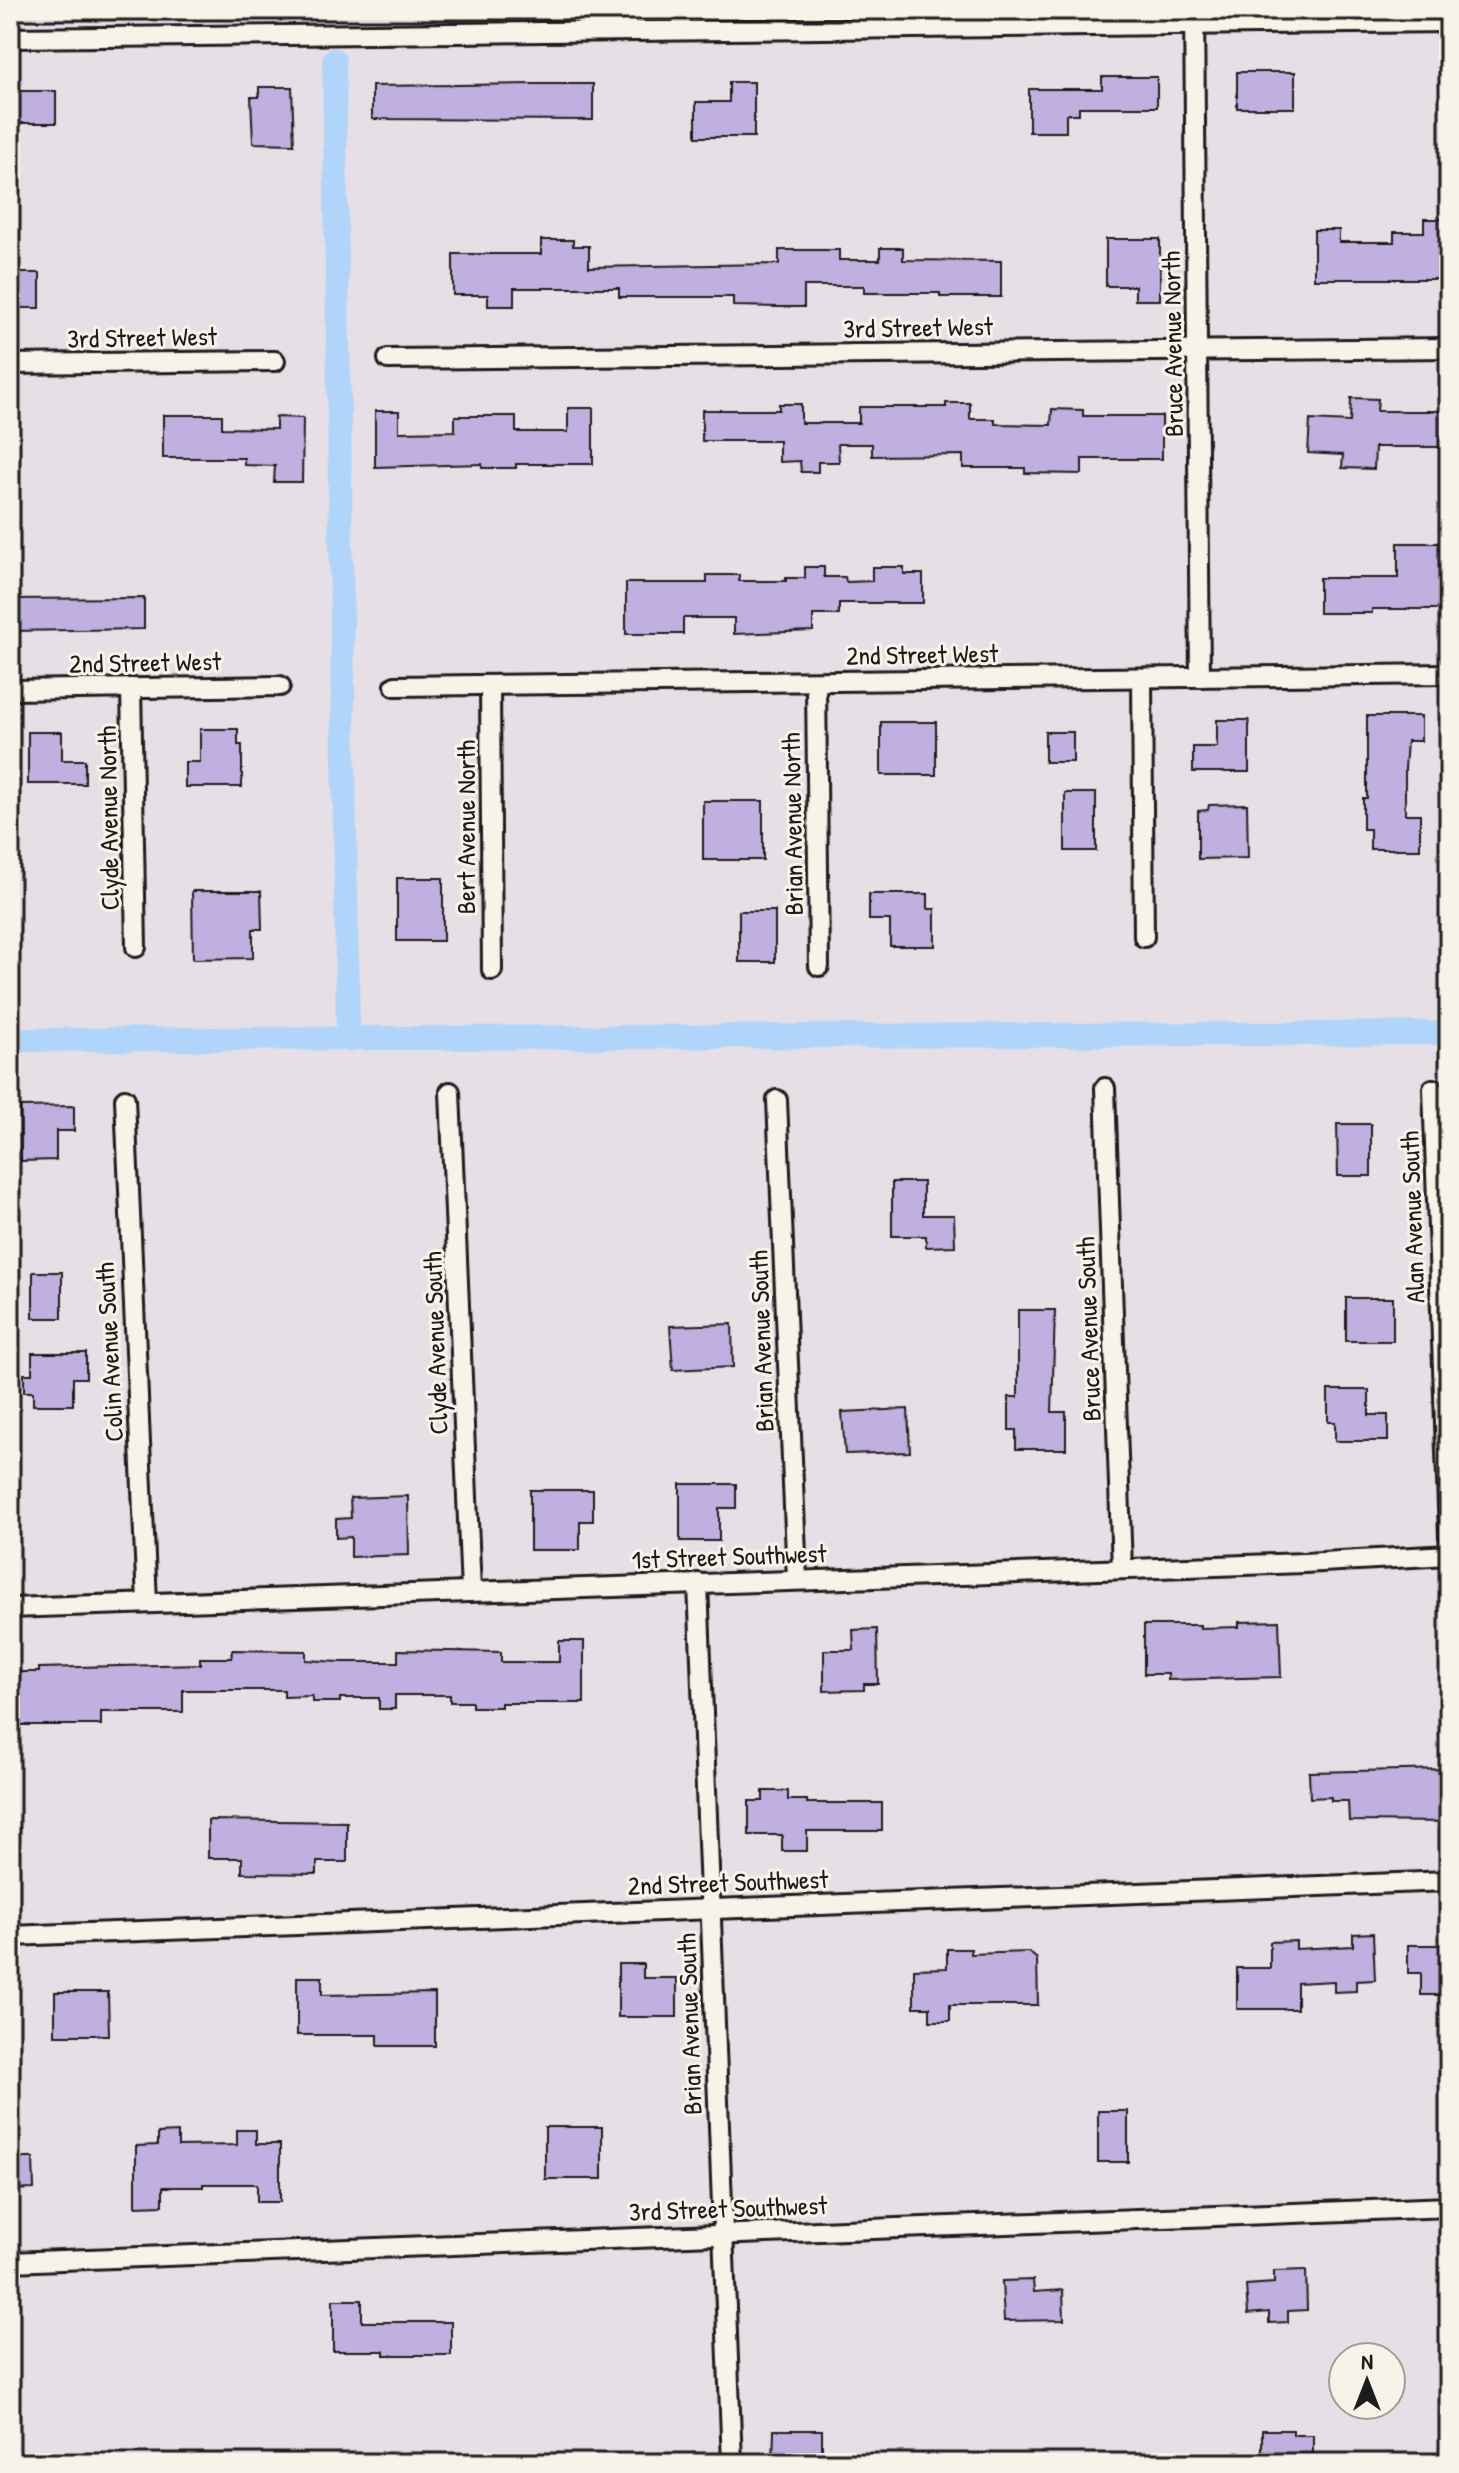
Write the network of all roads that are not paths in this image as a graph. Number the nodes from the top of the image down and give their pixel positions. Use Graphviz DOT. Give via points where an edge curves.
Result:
graph roads {
  1 [pos="1194,17"];
  2 [pos="1449,22"];
  3 [pos="10,38"];
  4 [pos="1449,348"];
  5 [pos="1199,351"];
  6 [pos="388,359"];
  7 [pos="275,361"];
  8 [pos="10,364"];
  9 [pos="1449,674"];
  10 [pos="1200,677"];
  11 [pos="1142,678"];
  12 [pos="816,682"];
  13 [pos="490,685"];
  14 [pos="280,686"];
  15 [pos="395,686"];
  16 [pos="131,688"];
  17 [pos="10,690"];
  18 [pos="1144,937"];
  19 [pos="136,947"];
  20 [pos="819,966"];
  21 [pos="492,970"];
  22 [pos="1105,1088"];
  23 [pos="1433,1089"];
  24 [pos="450,1092"];
  25 [pos="125,1099"];
  26 [pos="777,1100"];
  27 [pos="1449,1535"];
  28 [pos="1449,1555"];
  29 [pos="1122,1569"];
  30 [pos="797,1579"];
  31 [pos="698,1583"];
  32 [pos="471,1592"];
  33 [pos="147,1603"];
  34 [pos="10,1608"];
  35 [pos="1449,1881"];
  36 [pos="711,1909"];
  37 [pos="10,1936"];
  38 [pos="1449,2207"];
  39 [pos="722,2235"];
  40 [pos="10,2262"];
  41 [pos="732,2463"];
  1 -- 2 [label="street"];
  1 -- 3 [label="street"];
  1 -- 5 [label="street, Bruce Avenue North"];
  4 -- 5 [label="street, 3rd Street West"];
  5 -- 6 [label="street, 3rd Street West"];
  5 -- 10 [label="street, Bruce Avenue North"];
  7 -- 8 [label="street, 3rd Street West"];
  9 -- 10 [label="street, 2nd Street West"];
  10 -- 11 [label="street, 2nd Street West"];
  11 -- 12 [label="street, 2nd Street West"];
  11 -- 18 [label="street"];
  12 -- 13 [label="street, 2nd Street West"];
  12 -- 20 [label="street, Brian Avenue North"];
  13 -- 15 [label="street, 2nd Street West"];
  13 -- 21 [label="street, Bert Avenue North"];
  14 -- 16 [label="street, 2nd Street West"];
  16 -- 17 [label="street, 2nd Street West"];
  16 -- 19 [label="street, Clyde Avenue North"];
  22 -- 29 [label="street, Bruce Avenue South"];
  23 -- 27 [label="street, Alan Avenue South"];
  24 -- 32 [label="street, Clyde Avenue South"];
  25 -- 33 [label="street, Colin Avenue South"];
  26 -- 30 [label="street, Brian Avenue South"];
  28 -- 29 [label="street, 1st Street Southwest"];
  29 -- 30 [label="street, 1st Street Southwest"];
  30 -- 31 [label="street, 1st Street Southwest"];
  31 -- 32 [label="street, 1st Street Southwest"];
  31 -- 36 [label="street, Brian Avenue South"];
  32 -- 33 [label="street, 1st Street Southwest"];
  33 -- 34 [label="street, 1st Street Southwest"];
  35 -- 36 [label="street, 2nd Street Southwest"];
  36 -- 37 [label="street, 2nd Street Southwest"];
  36 -- 39 [label="street, Brian Avenue South"];
  38 -- 39 [label="street, 3rd Street Southwest"];
  39 -- 40 [label="street, 3rd Street Southwest"];
  39 -- 41 [label="street, Brian Avenue South"];
}
